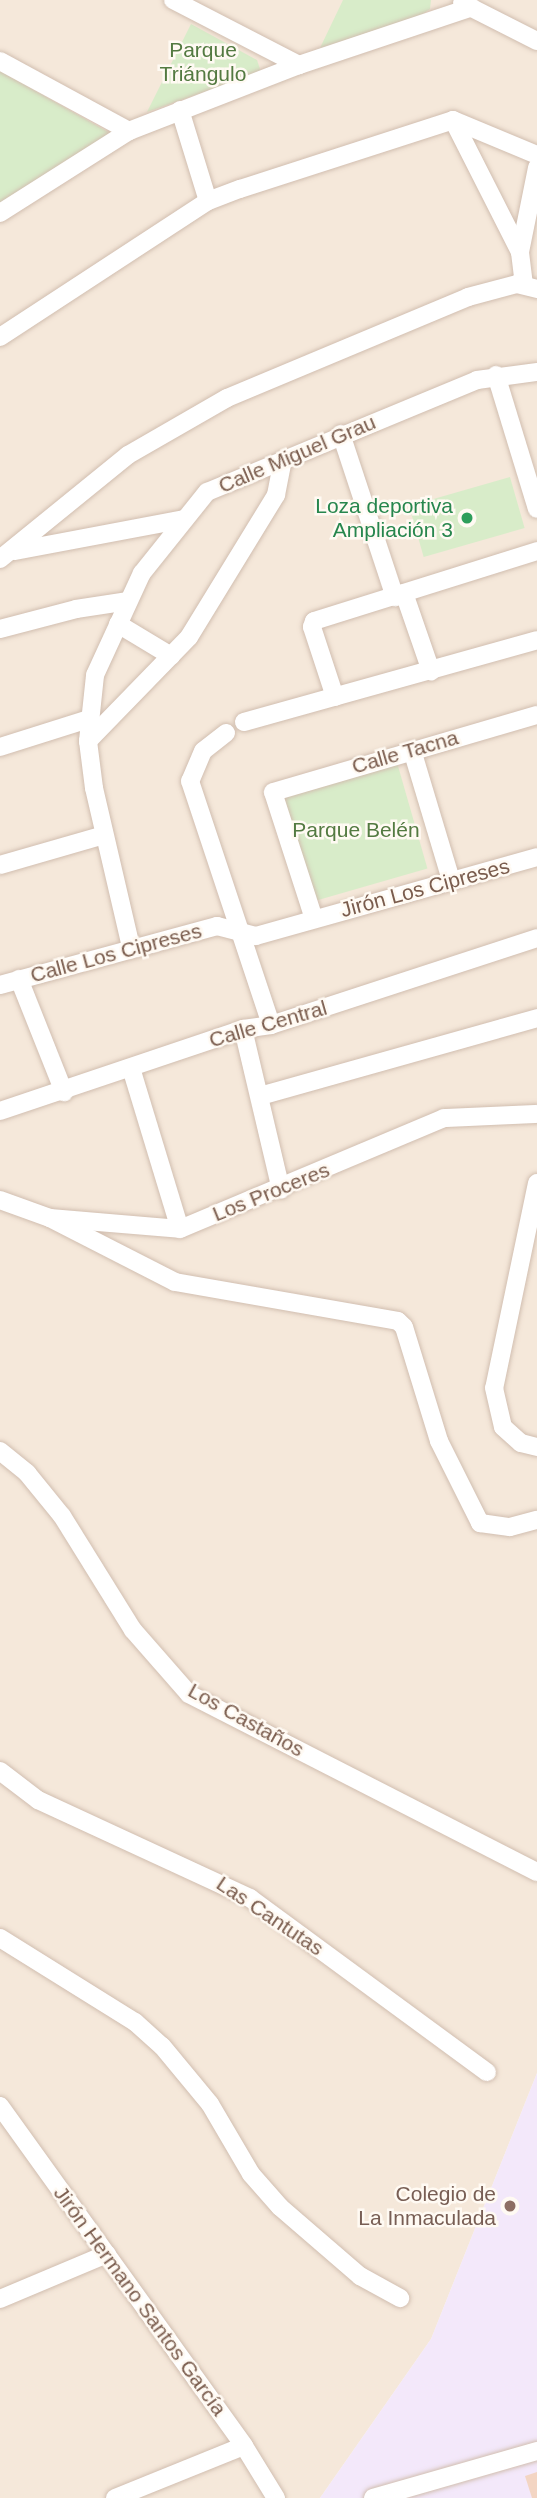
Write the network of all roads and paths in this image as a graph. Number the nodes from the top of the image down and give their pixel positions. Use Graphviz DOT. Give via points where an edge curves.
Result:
graph roads {
  1 [pos="173,0"];
  2 [pos="464,4"];
  3 [pos="537,41"];
  4 [pos="0,61"];
  5 [pos="299,65"];
  6 [pos="180,110"];
  7 [pos="453,121"];
  8 [pos="129,131"];
  9 [pos="537,155"];
  10 [pos="537,169"];
  11 [pos="208,201"];
  12 [pos="0,213"];
  13 [pos="520,253"];
  14 [pos="530,287"];
  15 [pos="0,337"];
  16 [pos="537,372"];
  17 [pos="496,375"];
  18 [pos="341,434"];
  19 [pos="283,460"];
  20 [pos="537,509"];
  21 [pos="184,519"];
  22 [pos="537,551"];
  23 [pos="6,555"];
  24 [pos="400,595"];
  25 [pos="128,601"];
  26 [pos="118,624"];
  27 [pos="0,629"];
  28 [pos="537,640"];
  29 [pos="171,656"];
  30 [pos="431,671"];
  31 [pos="335,697"];
  32 [pos="537,715"];
  33 [pos="89,719"];
  34 [pos="244,722"];
  35 [pos="226,733"];
  36 [pos="88,741"];
  37 [pos="0,747"];
  38 [pos="412,750"];
  39 [pos="104,835"];
  40 [pos="537,857"];
  41 [pos="0,865"];
  42 [pos="451,880"];
  43 [pos="313,919"];
  44 [pos="243,935"];
  45 [pos="537,938"];
  46 [pos="131,947"];
  47 [pos="19,979"];
  48 [pos="0,985"];
  49 [pos="537,1018"];
  50 [pos="271,1025"];
  51 [pos="243,1029"];
  52 [pos="131,1068"];
  53 [pos="64,1092"];
  54 [pos="260,1096"];
  55 [pos="0,1111"];
  56 [pos="537,1114"];
  57 [pos="537,1183"];
  58 [pos="281,1189"];
  59 [pos="0,1200"];
  60 [pos="50,1218"];
  61 [pos="180,1229"];
  62 [pos="537,1447"];
  63 [pos="0,1451"];
  64 [pos="537,1520"];
  65 [pos="0,1771"];
  66 [pos="537,1872"];
  67 [pos="0,1938"];
  68 [pos="486,2072"];
  69 [pos="0,2106"];
  70 [pos="107,2254"];
  71 [pos="400,2298"];
  72 [pos="0,2299"];
  73 [pos="244,2446"];
  74 [pos="537,2451"];
  75 [pos="115,2498"];
  76 [pos="276,2498"];
  77 [pos="373,2498"];
  1 -- 5 [label="street"];
  2 -- 3 [label="street"];
  2 -- 5 [label="street"];
  4 -- 8 [label="street"];
  5 -- 6 [label="street"];
  6 -- 8 [label="street"];
  6 -- 11 [label="street"];
  7 -- 9 [label="street"];
  7 -- 11 [label="street"];
  7 -- 13 [label="street"];
  8 -- 12 [label="street"];
  10 -- 13 [label="street"];
  11 -- 15 [label="street"];
  13 -- 14 [label="street"];
  14 -- 23 [label="street" via="426,312 227,398 128,455"];
  16 -- 17 [label="street, Calle Miguel Grau"];
  17 -- 18 [label="street, Calle Miguel Grau"];
  17 -- 20 [label="street"];
  18 -- 19 [label="street, Calle Miguel Grau"];
  18 -- 24 [label="street"];
  19 -- 21 [label="street, Calle Miguel Grau" via="207,492"];
  19 -- 29 [label="street" via="276,495 189,637"];
  21 -- 23 [label="street"];
  21 -- 25 [label="street, Calle Miguel Grau" via="142,573"];
  22 -- 24 [label="street"];
  24 -- 30 [label="street"];
  24 -- 31 [label="street" via="312,623"];
  25 -- 26 [label="street, Calle Miguel Grau"];
  25 -- 27 [label="street" via="82,607"];
  26 -- 29 [label="street"];
  26 -- 33 [label="street, Calle Miguel Grau" via="96,676"];
  28 -- 30 [label="street"];
  29 -- 36 [label="street"];
  30 -- 31 [label="street"];
  31 -- 34 [label="street"];
  32 -- 38 [label="street, Calle Tacna"];
  33 -- 36 [label="street, Calle Miguel Grau"];
  33 -- 37 [label="street"];
  35 -- 44 [label="street" via="203,751 190,781"];
  36 -- 39 [label="street, Calle Miguel Grau"];
  38 -- 42 [label="street"];
  38 -- 43 [label="street, Calle Tacna" via="273,792"];
  39 -- 41 [label="street"];
  39 -- 46 [label="street, Calle Miguel Grau"];
  40 -- 42 [label="street, Jirón Los Cipreses"];
  42 -- 43 [label="street, Jirón Los Cipreses"];
  43 -- 44 [label="street, Calle Los Cipreses" via="256,936"];
  44 -- 46 [label="street, Calle Los Cipreses" via="217,926"];
  44 -- 50 [label="street"];
  45 -- 50 [label="street, Calle Central"];
  46 -- 47 [label="street, Calle Los Cipreses"];
  47 -- 48 [label="street, Calle Los Cipreses"];
  47 -- 53 [label="street"];
  49 -- 54 [label="street"];
  50 -- 51 [label="street, Calle Central"];
  51 -- 52 [label="street, Calle Central"];
  51 -- 54 [label="street"];
  52 -- 53 [label="street, Calle Central"];
  52 -- 61 [label="street"];
  53 -- 55 [label="street, Calle Central"];
  54 -- 58 [label="street"];
  56 -- 58 [label="street, Los Proceres" via="444,1118"];
  57 -- 62 [label="street" via="494,1388 503,1427 521,1443"];
  58 -- 61 [label="street, Los Proceres"];
  59 -- 60 [label="street, Los Proceres"];
  60 -- 61 [label="street, Los Proceres"];
  60 -- 64 [label="street" via="175,1282 398,1321 404,1327 439,1441 480,1523 510,1527"];
  63 -- 66 [label="street, Los Castaños" via="27,1473 62,1516 133,1630 189,1694"];
  65 -- 68 [label="street, Las Cantutas" via="38,1800 250,1898"];
  67 -- 71 [label="street" via="135,2022 162,2046 211,2104 251,2174 280,2207 360,2276"];
  69 -- 70 [label="street, Jirón Hermano Santos García"];
  70 -- 72 [label="street"];
  70 -- 73 [label="street, Jirón Hermano Santos García"];
  73 -- 75 [label="street"];
  73 -- 76 [label="street, Jirón Hermano Santos García"];
  74 -- 77 [label="street"];
}
